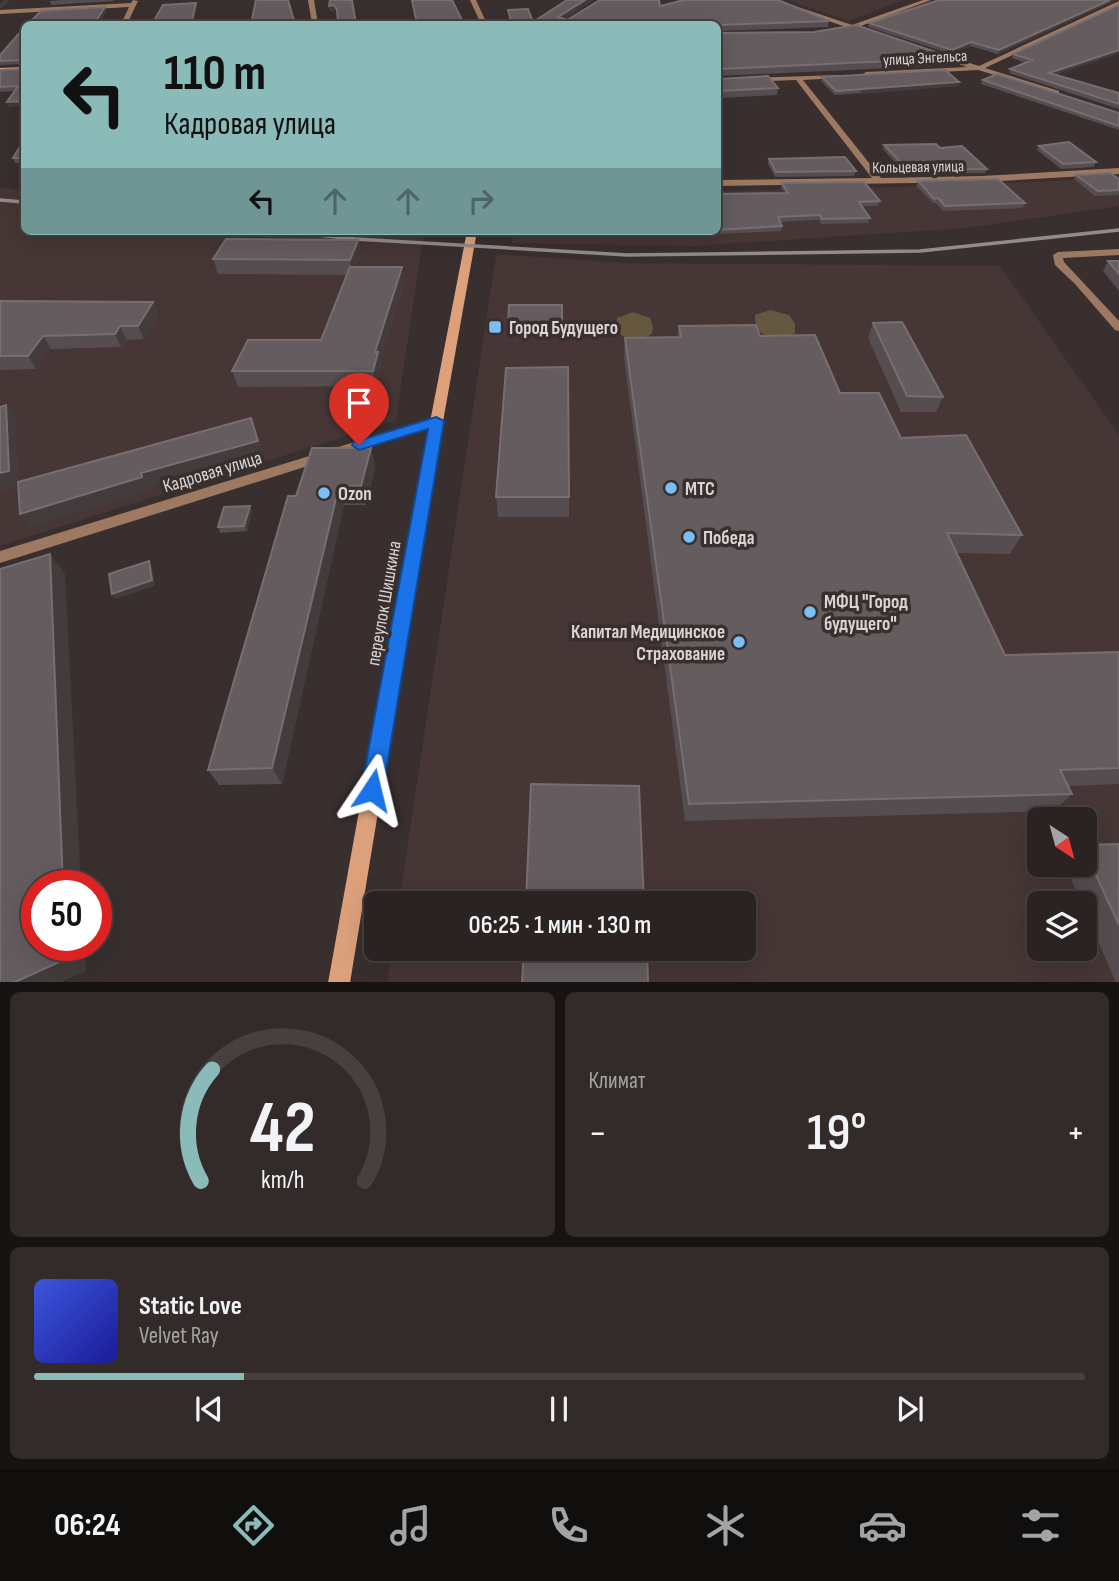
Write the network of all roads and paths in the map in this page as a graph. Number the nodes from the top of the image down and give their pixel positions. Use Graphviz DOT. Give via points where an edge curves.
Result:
graph roads {
  1 [pos="311,0"];
  2 [pos="473,0"];
  3 [pos="771,0"];
  4 [pos="928,0"];
  5 [pos="134,3"];
  6 [pos="1103,3"];
  7 [pos="1117,5"];
  8 [pos="0,12"];
  9 [pos="125,21"];
  10 [pos="314,21"];
  11 [pos="483,21"];
  12 [pos="853,28"];
  13 [pos="839,30"];
  14 [pos="878,36"];
  15 [pos="916,48"];
  16 [pos="980,68"];
  17 [pos="21,69"];
  18 [pos="0,70"];
  19 [pos="854,75"];
  20 [pos="840,76"];
  21 [pos="799,78"];
  22 [pos="721,81"];
  23 [pos="1068,97"];
  24 [pos="1119,172"];
  25 [pos="879,181"];
  26 [pos="721,183"];
  27 [pos="471,235"];
  28 [pos="1119,252"];
  29 [pos="1119,328"];
  30 [pos="436,421"];
  31 [pos="0,556"];
  32 [pos="338,982"];
  1 -- 10 [label="street"];
  2 -- 11 [label="street"];
  3 -- 12 [label="street"];
  4 -- 12 [label="street"];
  5 -- 8 [label="street"];
  5 -- 9 [label="street"];
  6 -- 7 [label="street"];
  7 -- 16 [label="street, улица Энгельса"];
  12 -- 13 [label="street"];
  12 -- 14 [label="street"];
  15 -- 16 [label="street"];
  16 -- 19 [label="street, улица Энгельса"];
  16 -- 23 [label="street"];
  17 -- 18 [label="main road"];
  20 -- 21 [label="street"];
  21 -- 22 [label="street"];
  21 -- 25 [label="street"];
  24 -- 25 [label="street, Кольцевая улица"];
  25 -- 26 [label="street, Кольцевая улица"];
  27 -- 30 [label="main road, переулок Шишкина"];
  28 -- 29 [label="street" via="1058,254 1059,263"];
  30 -- 31 [label="street, Кадровая улица"];
  30 -- 32 [label="main road, переулок Шишкина"];
}
